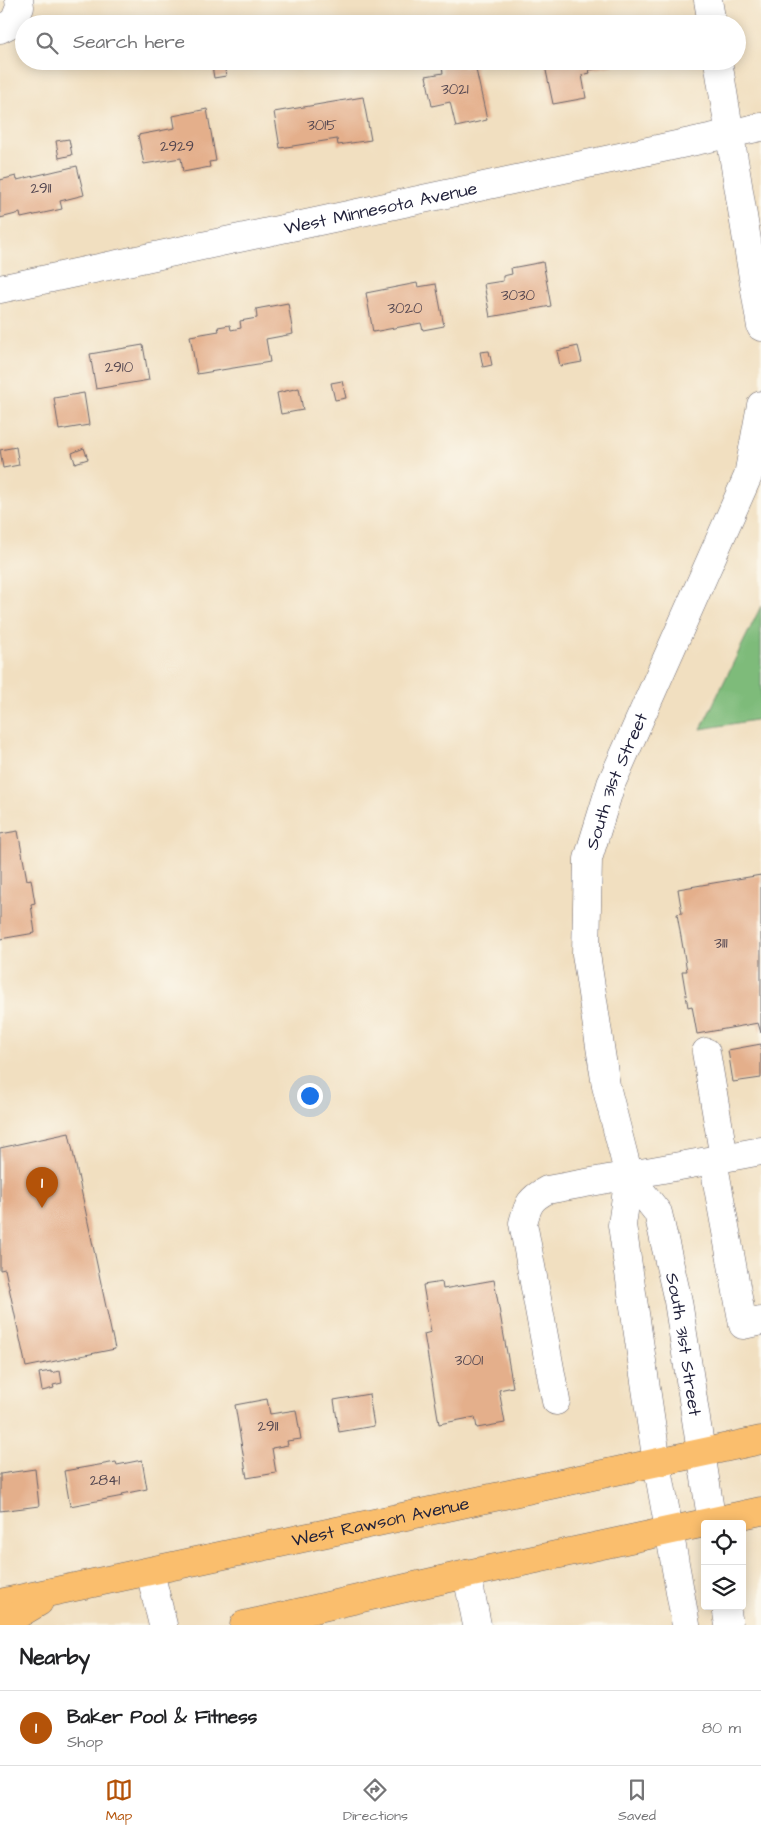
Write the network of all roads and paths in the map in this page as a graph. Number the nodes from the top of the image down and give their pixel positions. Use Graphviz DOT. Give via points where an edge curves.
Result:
graph roads {
  1 [pos="19,0"];
  2 [pos="708,0"];
  3 [pos="17,15"];
  4 [pos="710,15"];
  5 [pos="15,20"];
  6 [pos="0,29"];
  7 [pos="720,70"];
  8 [pos="761,127"];
  9 [pos="731,134"];
  10 [pos="0,288"];
  11 [pos="761,327"];
  12 [pos="761,405"];
  13 [pos="706,1052"];
  14 [pos="761,1151"];
  15 [pos="719,1159"];
  16 [pos="629,1176"];
  17 [pos="761,1321"];
  18 [pos="556,1401"];
  19 [pos="761,1440"];
  20 [pos="702,1453"];
  21 [pos="657,1463"];
  22 [pos="761,1511"];
  23 [pos="712,1520"];
  24 [pos="724,1520"];
  25 [pos="701,1525"];
  26 [pos="669,1530"];
  27 [pos="150,1572"];
  28 [pos="467,1574"];
  29 [pos="57,1591"];
  30 [pos="0,1603"];
  31 [pos="727,1610"];
  32 [pos="0,1625"];
  33 [pos="163,1625"];
  34 [pos="244,1625"];
  35 [pos="477,1625"];
  36 [pos="686,1625"];
  37 [pos="729,1625"];
  1 -- 3 [label="street"];
  2 -- 4 [label="street"];
  5 -- 6 [label="street"];
  7 -- 9 [label="street"];
  8 -- 9 [label="street, West Minnesota Avenue"];
  9 -- 10 [label="street, West Minnesota Avenue"];
  9 -- 11 [label="street"];
  12 -- 16 [label="street, South 31st Street" via="748,476 611,784 588,859 586,954 606,1086"];
  13 -- 15 [label="street"];
  14 -- 15 [label="street"];
  15 -- 16 [label="street"];
  15 -- 17 [label="street" via="743,1325"];
  16 -- 18 [label="street" via="547,1190 534,1197 528,1206 523,1223"];
  16 -- 20 [label="street, South 31st Street" via="658,1213 678,1301"];
  16 -- 21 [label="street, South 31st Street" via="622,1225"];
  19 -- 20 [label="main road, West Rawson Avenue"];
  20 -- 21 [label="main road, West Rawson Avenue"];
  20 -- 23 [label="street, South 31st Street"];
  21 -- 26 [label="street, South 31st Street"];
  21 -- 27 [label="main road, West Rawson Avenue"];
  22 -- 24 [label="main road"];
  25 -- 26 [label="main road"];
  26 -- 28 [label="main road"];
  26 -- 36 [label="street, South 31st Street"];
  27 -- 29 [label="main road, West Rawson Avenue"];
  27 -- 33 [label="street"];
  28 -- 34 [label="main road"];
  28 -- 35 [label="street"];
  29 -- 30 [label="main road, West Rawson Avenue"];
  29 -- 32 [label="main road"];
  31 -- 37 [label="street"];
}
